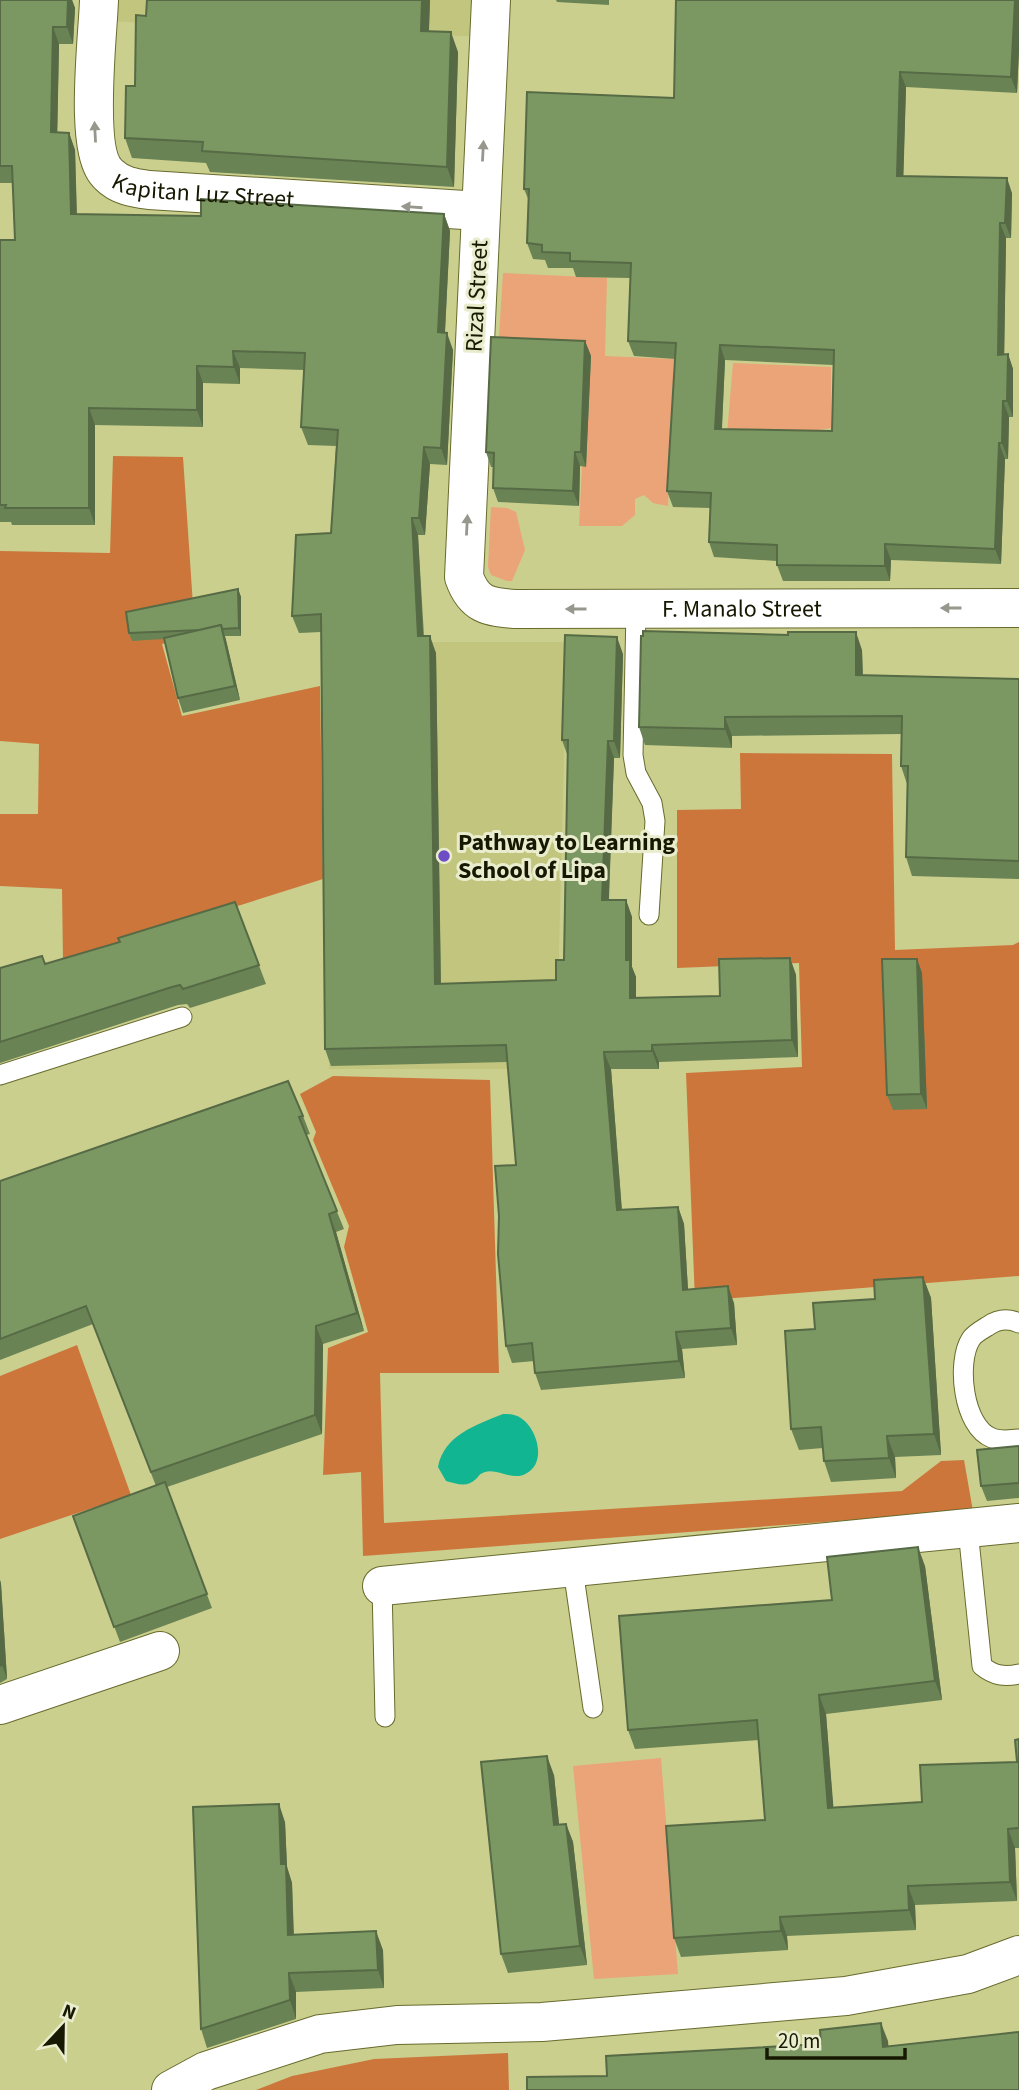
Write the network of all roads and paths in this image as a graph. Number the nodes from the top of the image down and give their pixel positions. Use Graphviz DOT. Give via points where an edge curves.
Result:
graph roads {
  1 [pos="99,0"];
  2 [pos="491,0"];
  3 [pos="481,211"];
  4 [pos="469,592"];
  5 [pos="1019,608"];
  6 [pos="636,610"];
  7 [pos="649,915"];
  8 [pos="183,1017"];
  9 [pos="0,1075"];
  10 [pos="1019,1323"];
  11 [pos="1019,1439"];
  12 [pos="1019,1523"];
  13 [pos="968,1530"];
  14 [pos="573,1569"];
  15 [pos="382,1586"];
  16 [pos="160,1651"];
  17 [pos="1019,1674"];
  18 [pos="0,1706"];
  19 [pos="593,1707"];
  20 [pos="385,1717"];
  21 [pos="1019,1955"];
  22 [pos="171,2090"];
  3 -- 1 [label="street, Kapitan Luz Street, one-way" via="127,186 107,174 97,154"];
  3 -- 2 [label="street, Rizal Street, one-way"];
  4 -- 3 [label="street, Rizal Street, one-way" via="464,577"];
  6 -- 4 [label="street, F. Manalo Street, one-way" via="491,607"];
  5 -- 6 [label="street, F. Manalo Street, one-way"];
  6 -- 7 [label="lane" via="633,754 655,821"];
  8 -- 9 [label="lane"];
  10 -- 11 [label="lane" via="995,1321 971,1338 964,1359 964,1394 976,1424 990,1437"];
  12 -- 13 [label="street"];
  13 -- 14 [label="street"];
  13 -- 17 [label="lane" via="982,1667 998,1675"];
  14 -- 15 [label="street"];
  14 -- 19 [label="lane"];
  15 -- 20 [label="lane"];
  16 -- 18 [label="street"];
  21 -- 22 [label="street" via="968,1974 846,1996 542,2022 397,2025 320,2034 206,2071"];
}
